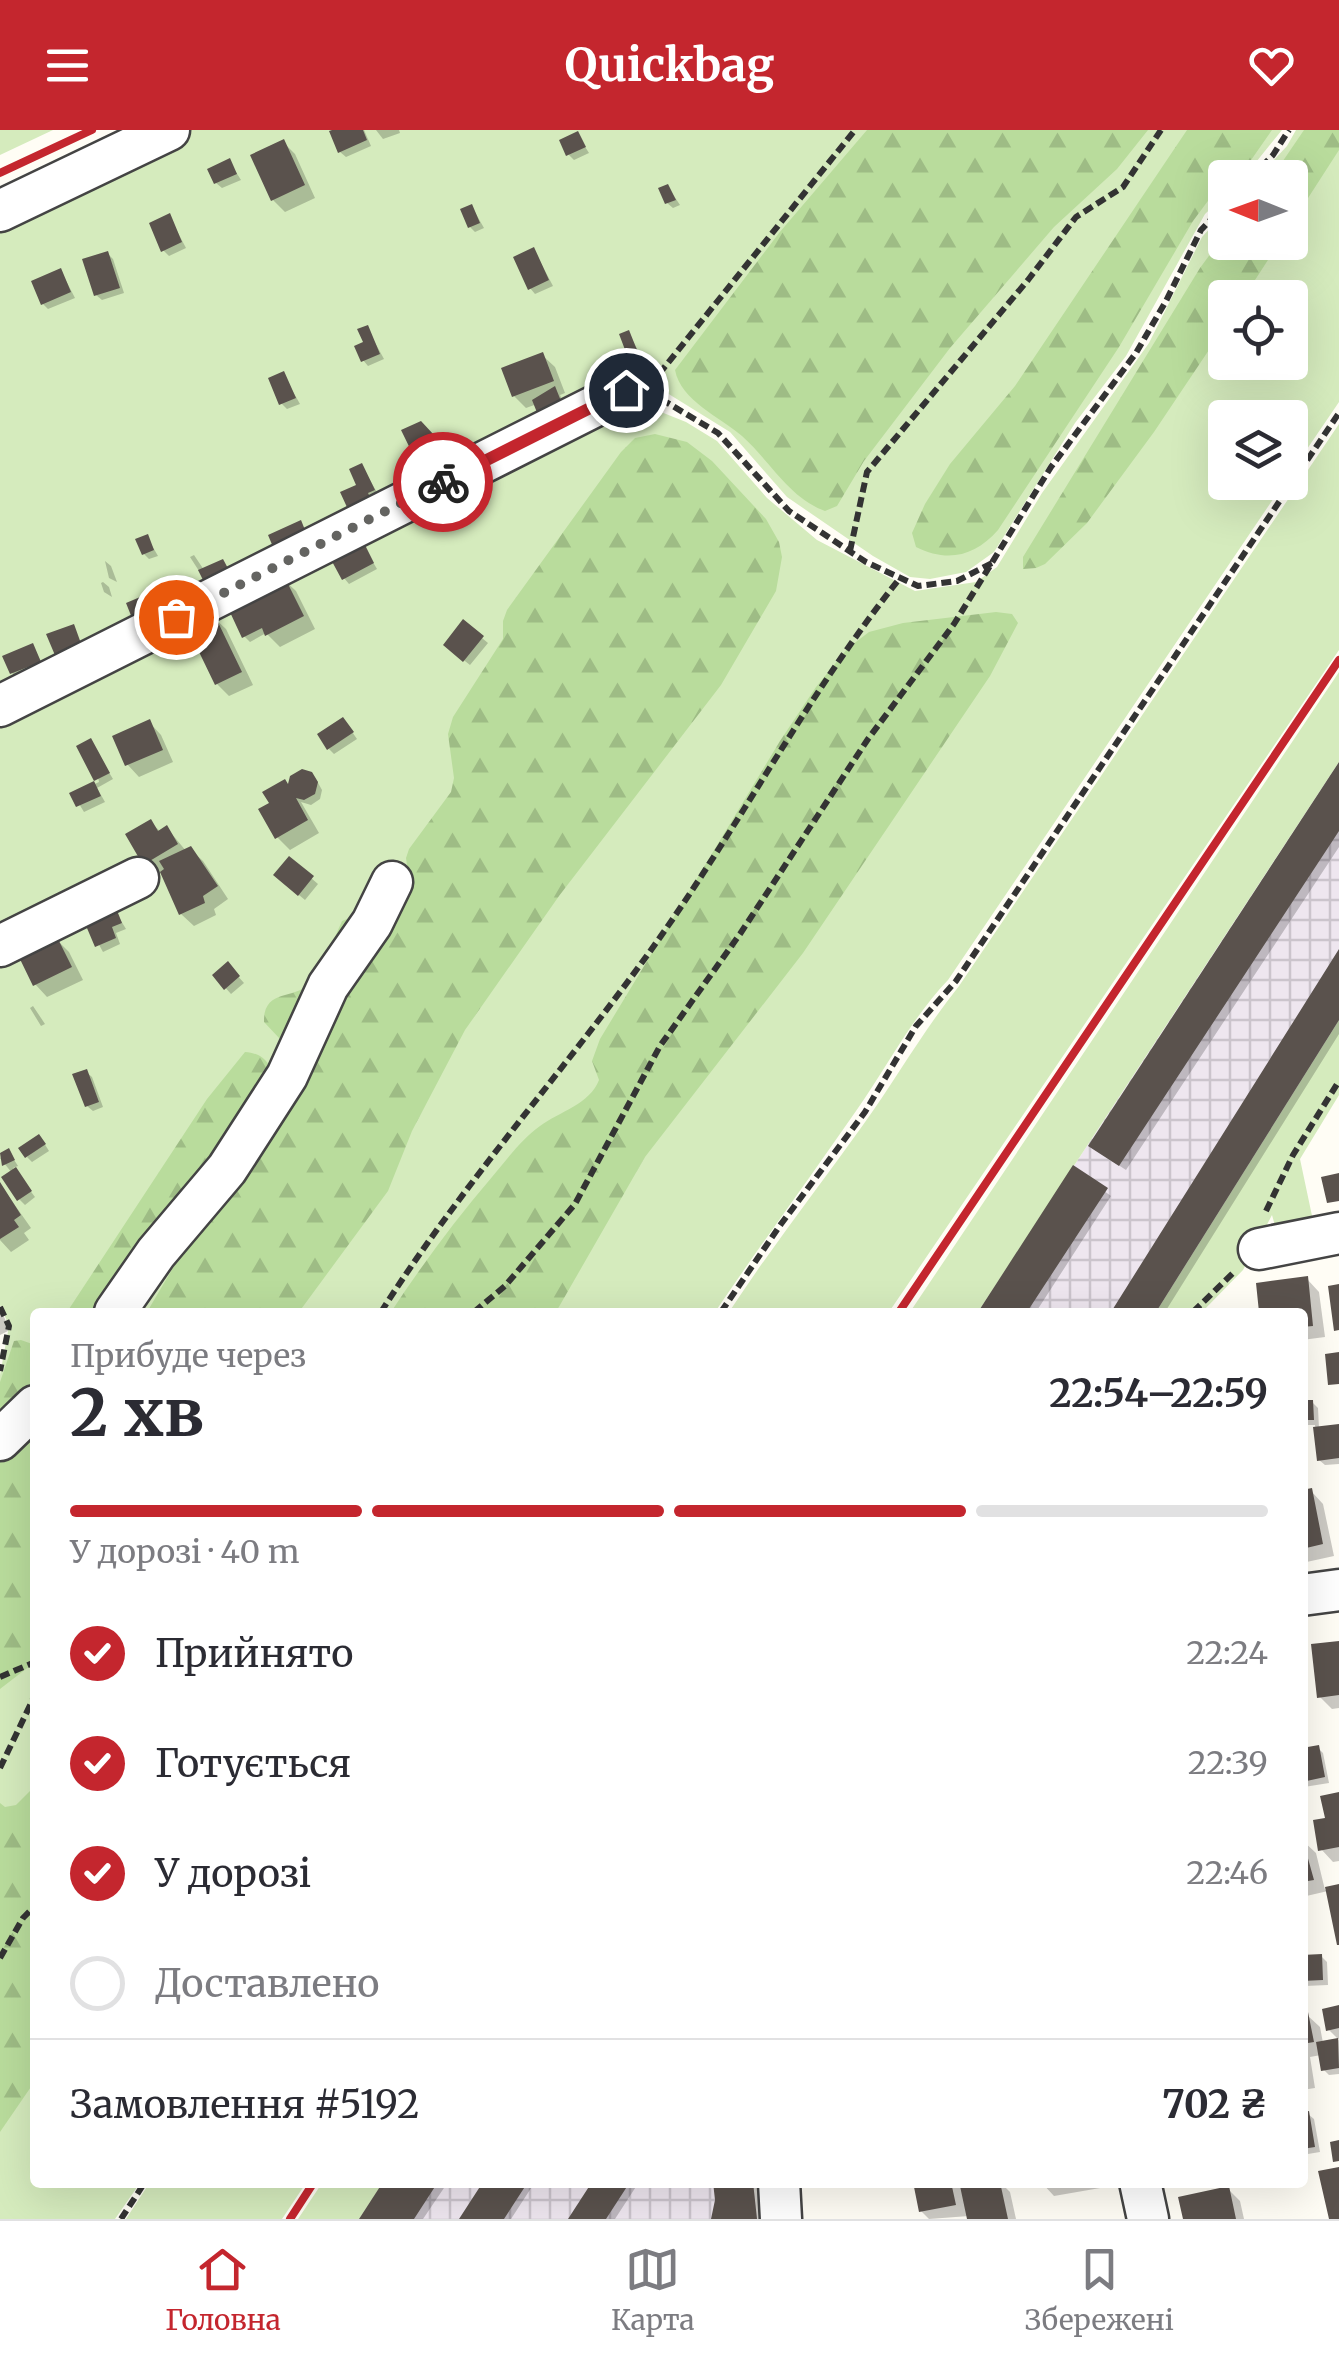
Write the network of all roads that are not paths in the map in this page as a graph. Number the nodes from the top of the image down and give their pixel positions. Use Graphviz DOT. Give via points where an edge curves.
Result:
graph roads {
  1 [pos="170,130"];
  2 [pos="0,210"];
  3 [pos="630,389"];
  4 [pos="0,706"];
  5 [pos="138,878"];
  6 [pos="392,882"];
  7 [pos="0,946"];
  8 [pos="1339,1233"];
  9 [pos="1258,1249"];
  10 [pos="119,1308"];
  11 [pos="30,1411"];
  12 [pos="0,1440"];
  13 [pos="1339,1590"];
  14 [pos="1308,1594"];
  15 [pos="1141,2188"];
  16 [pos="1148,2219"];
  1 -- 2 [label="street"];
  3 -- 4 [label="street"];
  5 -- 7 [label="street"];
  6 -- 10 [label="street" via="328,986 287,1076 227,1169"];
  8 -- 9 [label="street"];
  11 -- 12 [label="street"];
  13 -- 14 [label="street"];
  15 -- 16 [label="street"];
}
